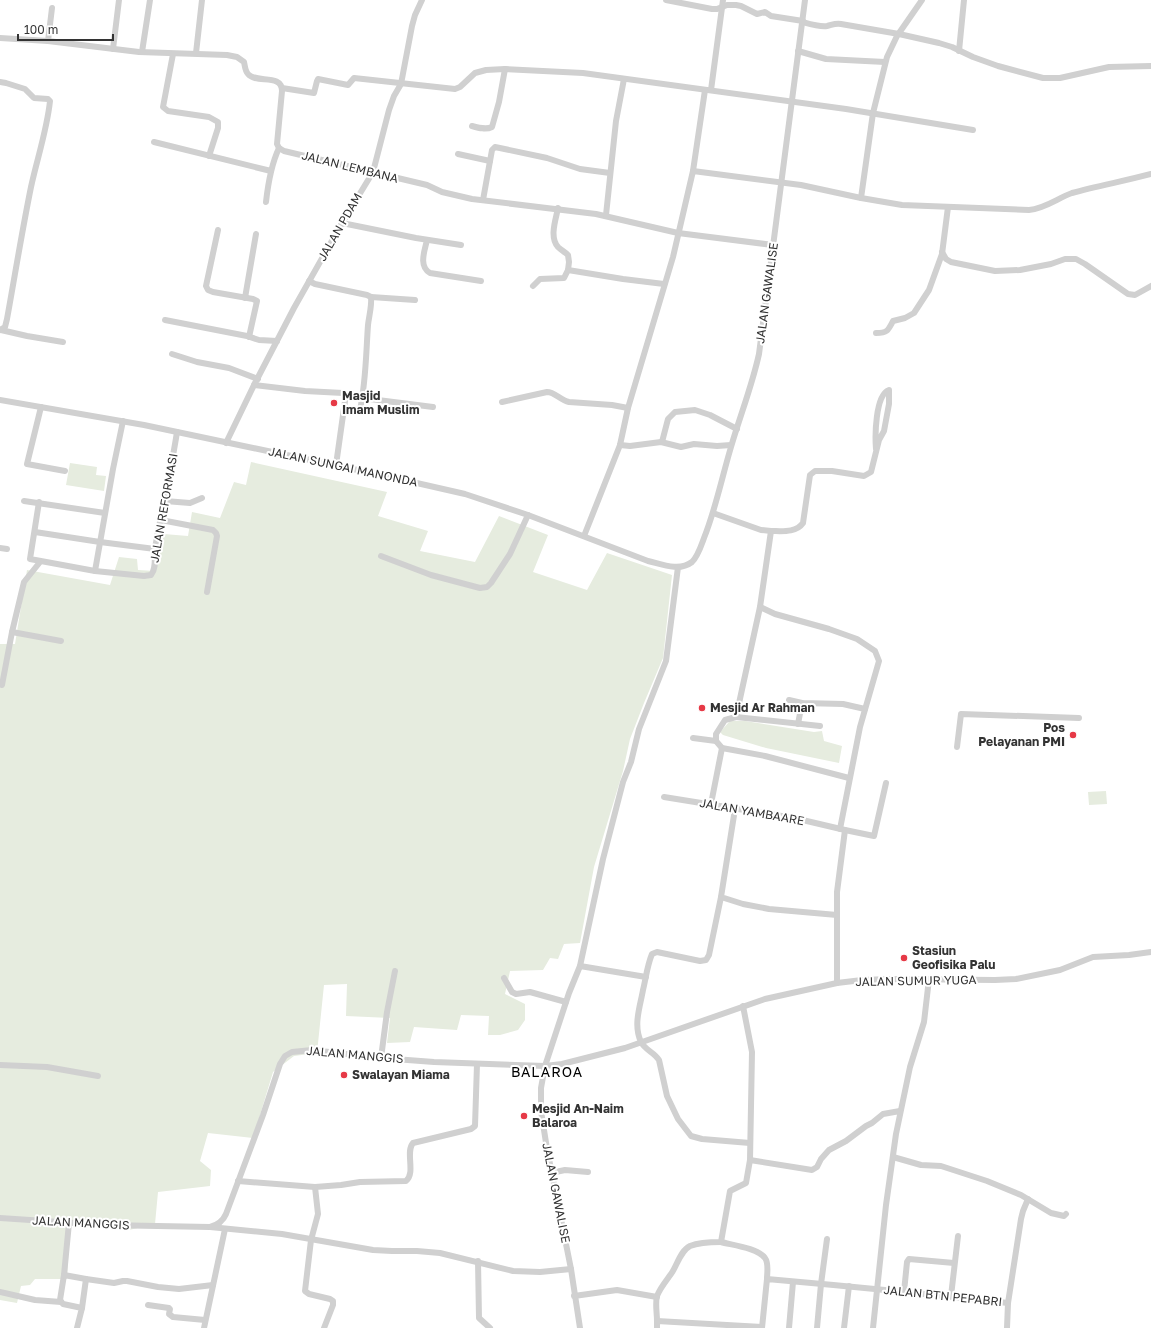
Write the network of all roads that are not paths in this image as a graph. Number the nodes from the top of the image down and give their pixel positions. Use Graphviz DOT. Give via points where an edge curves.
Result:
graph roads {
  1 [pos="119,0"];
  2 [pos="150,0"];
  3 [pos="202,0"];
  4 [pos="422,0"];
  5 [pos="666,0"];
  6 [pos="723,0"];
  7 [pos="805,0"];
  8 [pos="922,0"];
  9 [pos="964,0"];
  10 [pos="722,7"];
  11 [pos="52,8"];
  12 [pos="803,21"];
  13 [pos="899,34"];
  14 [pos="0,35"];
  15 [pos="0,39"];
  16 [pos="48,41"];
  17 [pos="113,49"];
  18 [pos="798,51"];
  19 [pos="959,51"];
  20 [pos="142,52"];
  21 [pos="196,53"];
  22 [pos="173,54"];
  23 [pos="885,62"];
  24 [pos="1151,66"];
  25 [pos="505,69"];
  26 [pos="624,79"];
  27 [pos="0,82"];
  28 [pos="397,84"];
  29 [pos="282,88"];
  30 [pos="708,90"];
  31 [pos="792,101"];
  32 [pos="873,113"];
  33 [pos="472,126"];
  34 [pos="973,130"];
  35 [pos="154,142"];
  36 [pos="279,148"];
  37 [pos="458,154"];
  38 [pos="209,156"];
  39 [pos="490,161"];
  40 [pos="271,171"];
  41 [pos="373,172"];
  42 [pos="693,172"];
  43 [pos="610,173"];
  44 [pos="1151,174"];
  45 [pos="782,182"];
  46 [pos="861,198"];
  47 [pos="483,200"];
  48 [pos="266,202"];
  49 [pos="948,207"];
  50 [pos="558,208"];
  51 [pos="606,215"];
  52 [pos="342,223"];
  53 [pos="218,230"];
  54 [pos="678,233"];
  55 [pos="256,234"];
  56 [pos="427,240"];
  57 [pos="461,245"];
  58 [pos="773,245"];
  59 [pos="942,252"];
  60 [pos="568,270"];
  61 [pos="481,281"];
  62 [pos="309,282"];
  63 [pos="664,284"];
  64 [pos="533,286"];
  65 [pos="1151,286"];
  66 [pos="371,297"];
  67 [pos="245,298"];
  68 [pos="415,300"];
  69 [pos="165,320"];
  70 [pos="0,330"];
  71 [pos="876,333"];
  72 [pos="249,337"];
  73 [pos="277,341"];
  74 [pos="63,342"];
  75 [pos="172,354"];
  76 [pos="258,379"];
  77 [pos="254,385"];
  78 [pos="362,398"];
  79 [pos="0,400"];
  80 [pos="502,402"];
  81 [pos="433,406"];
  82 [pos="41,407"];
  83 [pos="628,408"];
  84 [pos="344,409"];
  85 [pos="123,421"];
  86 [pos="737,429"];
  87 [pos="177,432"];
  88 [pos="662,442"];
  89 [pos="226,443"];
  90 [pos="620,445"];
  91 [pos="731,445"];
  92 [pos="876,449"];
  93 [pos="336,465"];
  94 [pos="65,471"];
  95 [pos="202,498"];
  96 [pos="24,501"];
  97 [pos="165,501"];
  98 [pos="39,502"];
  99 [pos="105,513"];
  100 [pos="713,513"];
  101 [pos="528,515"];
  102 [pos="161,520"];
  103 [pos="771,531"];
  104 [pos="35,532"];
  105 [pos="584,536"];
  106 [pos="100,542"];
  107 [pos="0,548"];
  108 [pos="7,549"];
  109 [pos="155,549"];
  110 [pos="381,556"];
  111 [pos="40,562"];
  112 [pos="678,567"];
  113 [pos="95,571"];
  114 [pos="207,592"];
  115 [pos="760,607"];
  116 [pos="12,632"];
  117 [pos="61,641"];
  118 [pos="2,685"];
  119 [pos="789,700"];
  120 [pos="802,703"];
  121 [pos="865,709"];
  122 [pos="736,717"];
  123 [pos="1079,718"];
  124 [pos="798,724"];
  125 [pos="820,726"];
  126 [pos="693,738"];
  127 [pos="716,741"];
  128 [pos="957,747"];
  129 [pos="722,748"];
  130 [pos="849,778"];
  131 [pos="886,783"];
  132 [pos="664,797"];
  133 [pos="710,804"];
  134 [pos="735,809"];
  135 [pos="842,829"];
  136 [pos="721,897"];
  137 [pos="837,915"];
  138 [pos="1151,952"];
  139 [pos="580,966"];
  140 [pos="395,971"];
  141 [pos="646,977"];
  142 [pos="504,978"];
  143 [pos="930,979"];
  144 [pos="837,983"];
  145 [pos="566,1002"];
  146 [pos="743,1006"];
  147 [pos="642,1042"];
  148 [pos="381,1058"];
  149 [pos="0,1064"];
  150 [pos="477,1064"];
  151 [pos="545,1066"];
  152 [pos="98,1076"];
  153 [pos="900,1111"];
  154 [pos="750,1143"];
  155 [pos="892,1157"];
  156 [pos="750,1160"];
  157 [pos="588,1172"];
  158 [pos="551,1173"];
  159 [pos="238,1181"];
  160 [pos="316,1187"];
  161 [pos="1028,1199"];
  162 [pos="1066,1214"];
  163 [pos="0,1218"];
  164 [pos="69,1224"];
  165 [pos="210,1227"];
  166 [pos="225,1229"];
  167 [pos="958,1236"];
  168 [pos="827,1239"];
  169 [pos="311,1240"];
  170 [pos="721,1242"];
  171 [pos="478,1262"];
  172 [pos="954,1263"];
  173 [pos="571,1269"];
  174 [pos="64,1275"];
  175 [pos="86,1279"];
  176 [pos="766,1279"];
  177 [pos="793,1282"];
  178 [pos="821,1284"];
  179 [pos="213,1285"];
  180 [pos="849,1286"];
  181 [pos="877,1290"];
  182 [pos="0,1292"];
  183 [pos="904,1292"];
  184 [pos="574,1296"];
  185 [pos="951,1296"];
  186 [pos="657,1297"];
  187 [pos="61,1302"];
  188 [pos="1008,1303"];
  189 [pos="148,1305"];
  190 [pos="82,1308"];
  191 [pos="205,1320"];
  192 [pos="657,1321"];
  193 [pos="715,1324"];
  194 [pos="762,1327"];
  195 [pos="77,1328"];
  196 [pos="204,1328"];
  197 [pos="324,1328"];
  198 [pos="490,1328"];
  199 [pos="580,1328"];
  200 [pos="657,1328"];
  201 [pos="708,1328"];
  202 [pos="789,1328"];
  203 [pos="817,1328"];
  204 [pos="844,1328"];
  205 [pos="873,1328"];
  206 [pos="1007,1328"];
  1 -- 17 [label="street"];
  2 -- 20 [label="street"];
  3 -- 21 [label="street"];
  4 -- 28 [label="street, JALAN PDAM" via="409,34"];
  5 -- 10 [label="street" via="712,9"];
  6 -- 10 [label="street"];
  7 -- 12 [label="street, JALAN GAWALISE"];
  8 -- 13 [label="street"];
  9 -- 19 [label="street"];
  10 -- 12 [label="street" via="738,5 757,14 765,12 772,17"];
  10 -- 30 [label="street"];
  11 -- 16 [label="street"];
  12 -- 13 [label="street" via="824,26 837,23"];
  12 -- 18 [label="street, JALAN GAWALISE"];
  13 -- 19 [label="street" via="939,43"];
  13 -- 23 [label="street"];
  14 -- 15 [label="street"];
  15 -- 16 [label="street"];
  16 -- 17 [label="street"];
  17 -- 20 [label="street"];
  18 -- 23 [label="street" via="826,59"];
  18 -- 31 [label="street, JALAN GAWALISE"];
  19 -- 24 [label="street" via="998,66 1043,78 1060,78 1109,67"];
  20 -- 22 [label="street"];
  21 -- 22 [label="street"];
  21 -- 29 [label="street" via="237,57 244,62 250,77 275,82"];
  22 -- 38 [label="street" via="163,109 209,117 218,122"];
  23 -- 32 [label="street"];
  25 -- 26 [label="street" via="583,73"];
  25 -- 28 [label="street" via="478,72 455,90"];
  25 -- 33 [label="street" via="492,127"];
  26 -- 30 [label="street"];
  26 -- 43 [label="street"];
  27 -- 70 [label="street" via="25,90 34,98 50,101 7,319 5,327"];
  28 -- 29 [label="street" via="354,78 348,85 318,79 314,93"];
  28 -- 41 [label="street, JALAN PDAM"];
  29 -- 36 [label="street" via="277,141"];
  30 -- 31 [label="street"];
  30 -- 42 [label="street"];
  31 -- 32 [label="street"];
  31 -- 45 [label="street, JALAN GAWALISE"];
  32 -- 34 [label="street"];
  32 -- 46 [label="street"];
  35 -- 38 [label="street"];
  36 -- 40 [label="street"];
  36 -- 41 [label="street, JALAN LEMBANA"];
  37 -- 39 [label="street"];
  38 -- 40 [label="street"];
  39 -- 43 [label="street" via="493,148 496,147 547,158 580,169"];
  39 -- 47 [label="street"];
  40 -- 48 [label="street"];
  41 -- 47 [label="street, JALAN LEMBANA"];
  41 -- 52 [label="street, JALAN PDAM"];
  42 -- 45 [label="street"];
  42 -- 54 [label="street"];
  43 -- 51 [label="street"];
  44 -- 49 [label="street" via="1073,193 1033,210"];
  45 -- 46 [label="street"];
  45 -- 58 [label="street, JALAN GAWALISE"];
  46 -- 49 [label="street" via="902,205"];
  47 -- 50 [label="street, JALAN LEMBANA"];
  49 -- 59 [label="street"];
  50 -- 51 [label="street, JALAN LEMBANA"];
  50 -- 60 [label="street" via="555,242 568,255"];
  51 -- 54 [label="street, JALAN LEMBANA"];
  52 -- 56 [label="street"];
  52 -- 62 [label="street, JALAN PDAM"];
  53 -- 67 [label="street" via="206,286 213,292"];
  54 -- 58 [label="street, JALAN LEMBANA"];
  54 -- 63 [label="street"];
  55 -- 67 [label="street"];
  56 -- 57 [label="street"];
  56 -- 61 [label="street" via="423,257 426,270 430,273"];
  58 -- 86 [label="street, JALAN GAWALISE" via="759,354"];
  59 -- 65 [label="street" via="951,262 995,271 1020,270 1076,259 1128,294 1135,295"];
  59 -- 71 [label="street" via="930,290 914,313 893,321 888,330"];
  60 -- 63 [label="street"];
  60 -- 64 [label="street" via="564,278 540,279"];
  62 -- 66 [label="street"];
  62 -- 73 [label="street, JALAN PDAM"];
  63 -- 83 [label="street"];
  66 -- 68 [label="street"];
  66 -- 78 [label="street"];
  67 -- 72 [label="street" via="257,302"];
  69 -- 72 [label="street"];
  70 -- 74 [label="street"];
  72 -- 73 [label="street"];
  73 -- 76 [label="street, JALAN PDAM"];
  75 -- 76 [label="street" via="196,362 229,368"];
  76 -- 77 [label="street, JALAN PDAM"];
  77 -- 84 [label="street" via="344,393"];
  77 -- 89 [label="street, JALAN PDAM"];
  78 -- 81 [label="street"];
  78 -- 84 [label="street" via="359,410"];
  79 -- 82 [label="street, JALAN SUNGAI MANONDA"];
  80 -- 83 [label="street" via="550,392 568,402 612,404"];
  82 -- 85 [label="street, JALAN SUNGAI MANONDA"];
  82 -- 94 [label="street" via="27,464"];
  83 -- 90 [label="street"];
  84 -- 93 [label="street"];
  85 -- 87 [label="street, JALAN SUNGAI MANONDA"];
  85 -- 99 [label="street"];
  86 -- 88 [label="street" via="695,410 675,412 668,419"];
  86 -- 91 [label="street, JALAN GAWALISE"];
  87 -- 89 [label="street, JALAN SUNGAI MANONDA"];
  87 -- 97 [label="street, JALAN REFORMASI"];
  88 -- 90 [label="street"];
  88 -- 91 [label="street" via="681,447 694,444"];
  89 -- 93 [label="street, JALAN SUNGAI MANONDA"];
  90 -- 105 [label="street"];
  91 -- 100 [label="street, JALAN GAWALISE"];
  92 -- 92 [label="street" via="875,435 880,402 883,394 889,390 884,432"];
  92 -- 103 [label="street" via="871,472 864,476 815,471 810,475 803,523 800,528"];
  93 -- 101 [label="street, JALAN SUNGAI MANONDA" via="465,494"];
  95 -- 97 [label="street" via="190,503"];
  96 -- 98 [label="street"];
  97 -- 102 [label="street, JALAN REFORMASI"];
  98 -- 99 [label="street"];
  98 -- 104 [label="street"];
  99 -- 106 [label="street"];
  100 -- 103 [label="street" via="761,530"];
  100 -- 112 [label="street, JALAN GAWALISE" via="693,561"];
  101 -- 105 [label="street, JALAN SUNGAI MANONDA"];
  101 -- 110 [label="street" via="510,554 487,587 480,588 431,575"];
  102 -- 109 [label="street, JALAN REFORMASI"];
  102 -- 114 [label="street" via="213,530 216,533"];
  103 -- 115 [label="street"];
  104 -- 106 [label="street"];
  104 -- 111 [label="street" via="30,559"];
  105 -- 112 [label="street, JALAN SUNGAI MANONDA" via="648,560"];
  106 -- 109 [label="street"];
  106 -- 113 [label="street"];
  107 -- 108 [label="street"];
  109 -- 113 [label="street, JALAN REFORMASI" via="154,571 149,576"];
  111 -- 113 [label="street"];
  111 -- 116 [label="street" via="24,582"];
  112 -- 139 [label="street, JALAN GAWALISE" via="666,662 639,728 623,782 607,840"];
  115 -- 121 [label="street" via="857,639 875,651 880,661"];
  115 -- 122 [label="street"];
  116 -- 117 [label="street"];
  116 -- 118 [label="street"];
  119 -- 120 [label="street"];
  120 -- 121 [label="street" via="843,704"];
  120 -- 124 [label="street"];
  121 -- 130 [label="street"];
  122 -- 124 [label="street"];
  122 -- 127 [label="street" via="726,720 716,734"];
  123 -- 128 [label="street" via="961,714"];
  124 -- 125 [label="street"];
  126 -- 127 [label="street"];
  127 -- 129 [label="street"];
  129 -- 130 [label="street" via="766,756"];
  129 -- 133 [label="street"];
  130 -- 135 [label="street"];
  131 -- 135 [label="street, JALAN YAMBAARE" via="874,836"];
  132 -- 133 [label="street, JALAN YAMBAARE"];
  133 -- 134 [label="street, JALAN YAMBAARE"];
  134 -- 135 [label="street, JALAN YAMBAARE"];
  134 -- 136 [label="street"];
  135 -- 137 [label="street"];
  136 -- 137 [label="street" via="769,909"];
  136 -- 141 [label="street" via="706,960 655,952 652,954"];
  137 -- 144 [label="street"];
  138 -- 143 [label="street, JALAN SUMUR YUGA" via="1129,956 1093,957 1060,970 1016,979"];
  139 -- 141 [label="street"];
  139 -- 145 [label="street, JALAN GAWALISE"];
  140 -- 148 [label="street"];
  141 -- 147 [label="street" via="637,1019"];
  142 -- 145 [label="street" via="516,994 530,992"];
  143 -- 144 [label="street, JALAN SUMUR YUGA"];
  143 -- 153 [label="street" via="924,1022"];
  144 -- 146 [label="street, JALAN SUMUR YUGA"];
  145 -- 151 [label="street, JALAN GAWALISE"];
  146 -- 147 [label="street, JALAN SUMUR YUGA"];
  146 -- 154 [label="street" via="752,1052"];
  147 -- 151 [label="street, JALAN SUMUR YUGA" via="579,1060"];
  147 -- 154 [label="street" via="659,1060 667,1096 690,1136"];
  148 -- 150 [label="street, JALAN MANGGIS"];
  148 -- 159 [label="street, JALAN MANGGIS" via="312,1050 292,1052 285,1056 273,1080 263,1115"];
  149 -- 152 [label="street" via="47,1067"];
  150 -- 151 [label="street, JALAN MANGGIS"];
  150 -- 160 [label="street" via="475,1126 413,1143 410,1148 408,1179"];
  151 -- 158 [label="street, JALAN GAWALISE" via="541,1104"];
  153 -- 155 [label="street"];
  153 -- 156 [label="street" via="883,1114 829,1150 812,1170"];
  154 -- 156 [label="street"];
  155 -- 161 [label="street" via="922,1165 941,1166"];
  155 -- 181 [label="street"];
  156 -- 170 [label="street" via="746,1183 730,1191"];
  157 -- 158 [label="street" via="565,1170"];
  158 -- 173 [label="street, JALAN GAWALISE"];
  159 -- 160 [label="street"];
  159 -- 165 [label="street, JALAN MANGGIS" via="224,1220"];
  160 -- 169 [label="street" via="318,1214"];
  161 -- 162 [label="street" via="1051,1213 1064,1216"];
  161 -- 188 [label="street" via="1021,1219"];
  163 -- 164 [label="street, JALAN MANGGIS"];
  164 -- 165 [label="street, JALAN MANGGIS"];
  164 -- 174 [label="street"];
  165 -- 166 [label="street, JALAN MANGGIS"];
  166 -- 169 [label="street, JALAN MANGGIS" via="282,1234"];
  166 -- 179 [label="street"];
  167 -- 172 [label="street"];
  168 -- 178 [label="street"];
  169 -- 171 [label="street, JALAN MANGGIS" via="392,1252 440,1253"];
  169 -- 197 [label="street" via="305,1291 332,1301 333,1305"];
  170 -- 176 [label="street" via="749,1249 763,1256 766,1259"];
  170 -- 186 [label="street" via="699,1244 684,1250"];
  171 -- 173 [label="street, JALAN MANGGIS" via="528,1272"];
  171 -- 198 [label="street" via="479,1318"];
  172 -- 183 [label="street" via="909,1259"];
  172 -- 185 [label="street"];
  173 -- 184 [label="street, JALAN GAWALISE"];
  174 -- 175 [label="street"];
  174 -- 187 [label="street"];
  175 -- 179 [label="street" via="114,1283 127,1281 178,1289"];
  175 -- 190 [label="street"];
  176 -- 177 [label="street, JALAN BTN PEPABRI"];
  176 -- 194 [label="street"];
  177 -- 178 [label="street, JALAN BTN PEPABRI"];
  177 -- 202 [label="street"];
  178 -- 180 [label="street, JALAN BTN PEPABRI"];
  178 -- 203 [label="street"];
  179 -- 191 [label="street"];
  180 -- 181 [label="street, JALAN BTN PEPABRI"];
  180 -- 204 [label="street"];
  181 -- 183 [label="street, JALAN BTN PEPABRI"];
  181 -- 205 [label="street, JALAN BTN PEPABRI"];
  182 -- 187 [label="street" via="35,1300"];
  183 -- 185 [label="street, JALAN BTN PEPABRI"];
  184 -- 186 [label="street" via="617,1290"];
  184 -- 199 [label="street, JALAN GAWALISE"];
  185 -- 188 [label="street, JALAN BTN PEPABRI"];
  186 -- 192 [label="street"];
  187 -- 190 [label="street"];
  188 -- 206 [label="street, JALAN BTN PEPABRI"];
  189 -- 191 [label="street" via="169,1308 173,1317"];
  190 -- 195 [label="street"];
  191 -- 196 [label="street"];
  192 -- 193 [label="street"];
  192 -- 200 [label="street"];
  193 -- 194 [label="street"];
  193 -- 201 [label="street"];
}
